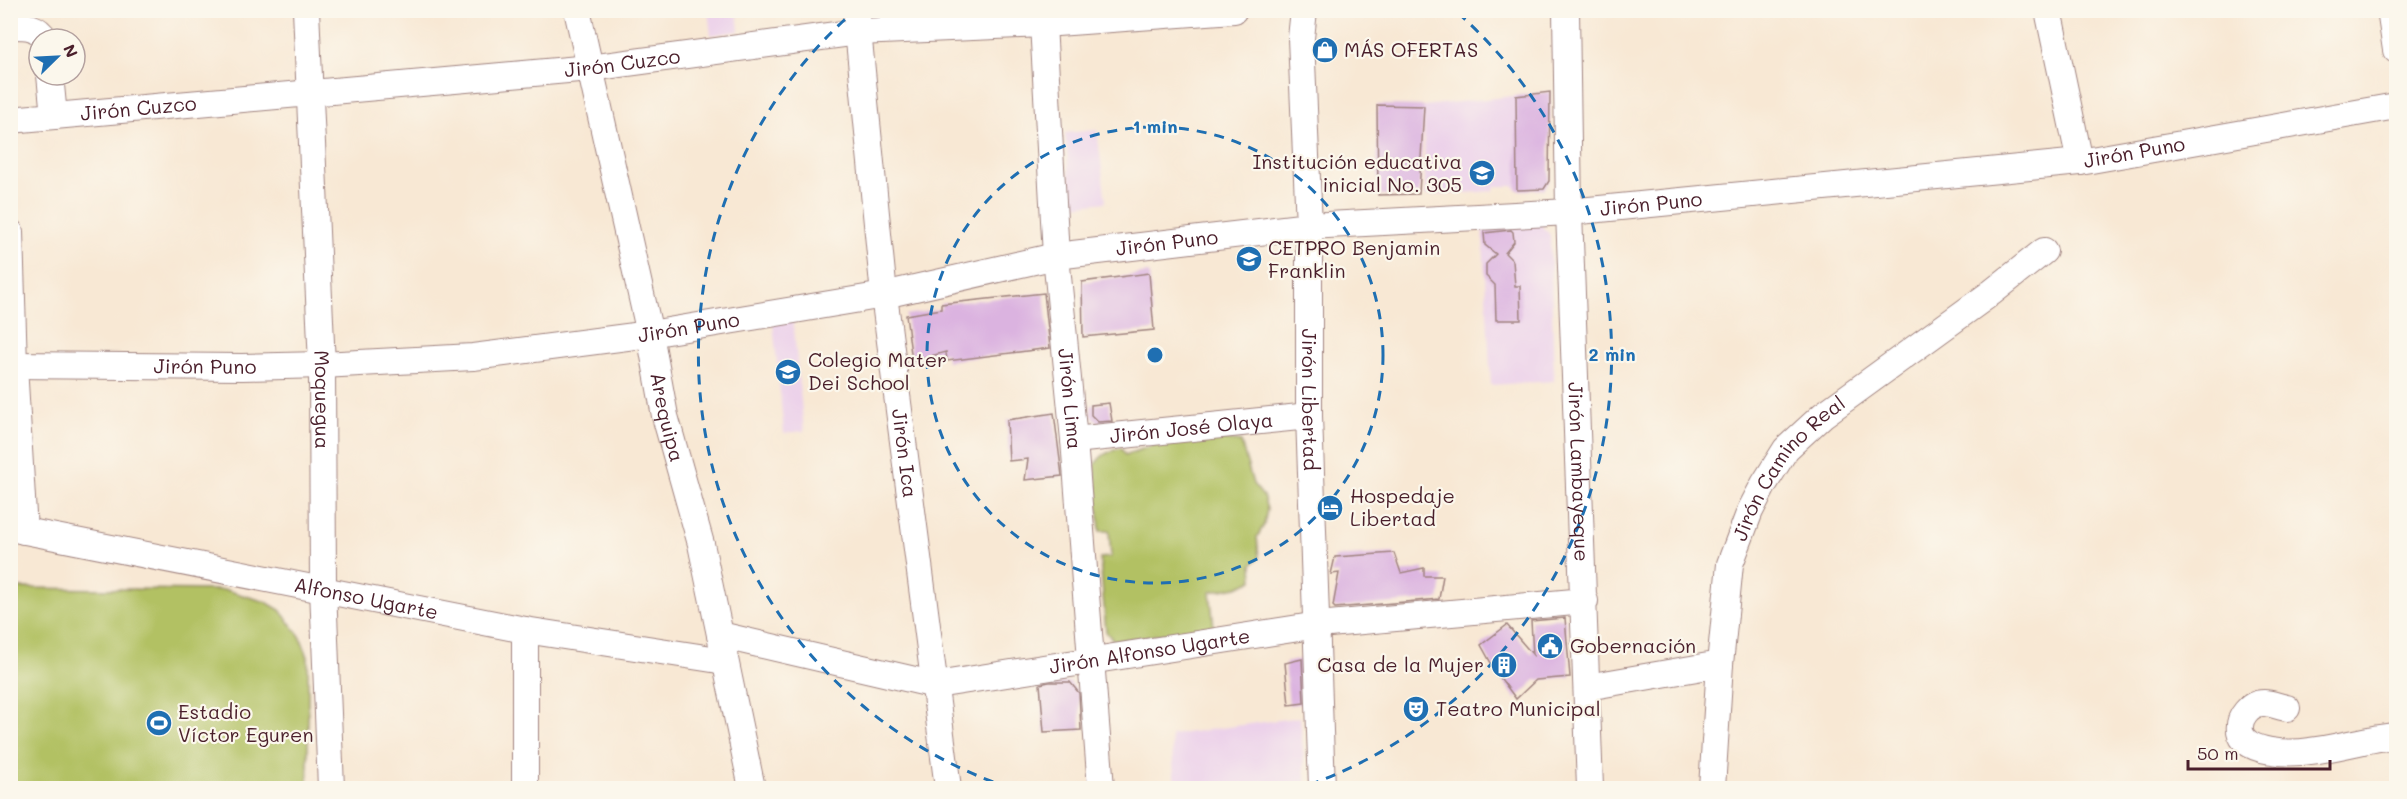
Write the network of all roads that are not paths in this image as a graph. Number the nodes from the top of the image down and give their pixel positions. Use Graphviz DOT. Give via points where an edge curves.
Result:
graph roads {
  1 [pos="306,10"];
  2 [pos="578,10"];
  3 [pos="1234,10"];
  4 [pos="1304,10"];
  5 [pos="1566,10"];
  6 [pos="2048,10"];
  7 [pos="2390,10"];
  8 [pos="1044,17"];
  9 [pos="857,21"];
  10 [pos="10,26"];
  11 [pos="32,27"];
  12 [pos="2397,50"];
  13 [pos="590,68"];
  14 [pos="51,87"];
  15 [pos="310,94"];
  16 [pos="2397,106"];
  17 [pos="54,116"];
  18 [pos="10,120"];
  19 [pos="2080,162"];
  20 [pos="1569,212"];
  21 [pos="1309,225"];
  22 [pos="10,232"];
  23 [pos="2044,251"];
  24 [pos="1056,256"];
  25 [pos="884,295"];
  26 [pos="650,334"];
  27 [pos="12,365"];
  28 [pos="322,365"];
  29 [pos="1309,416"];
  30 [pos="1074,440"];
  31 [pos="17,530"];
  32 [pos="323,589"];
  33 [pos="1585,601"];
  34 [pos="1317,625"];
  35 [pos="525,630"];
  36 [pos="720,635"];
  37 [pos="724,661"];
  38 [pos="1090,662"];
  39 [pos="1720,664"];
  40 [pos="936,685"];
  41 [pos="1587,687"];
  42 [pos="2287,708"];
  43 [pos="2397,736"];
  44 [pos="331,789"];
  45 [pos="525,789"];
  46 [pos="752,789"];
  47 [pos="948,789"];
  48 [pos="1101,789"];
  49 [pos="1322,789"];
  50 [pos="1590,789"];
  51 [pos="1712,789"];
  1 -- 15 [label="street, Moquegua"];
  2 -- 13 [label="street, Arequipa"];
  3 -- 8 [label="street, Jirón Cuzco"];
  4 -- 21 [label="street, Jirón Libertad" via="1301,39"];
  5 -- 20 [label="street, Jirón Lambayeque"];
  6 -- 19 [label="street"];
  7 -- 12 [label="street"];
  8 -- 9 [label="street, Jirón Cuzco"];
  8 -- 24 [label="street, Jirón Lima"];
  9 -- 13 [label="street, Jirón Cuzco"];
  9 -- 25 [label="street, Jirón Ica"];
  10 -- 11 [label="street"];
  13 -- 15 [label="street, Jirón Cuzco"];
  13 -- 26 [label="street, Arequipa"];
  14 -- 17 [label="street"];
  15 -- 17 [label="street, Jirón Cuzco"];
  15 -- 28 [label="street, Moquegua"];
  16 -- 19 [label="street, Jirón Puno"];
  17 -- 18 [label="street, Jirón Cuzco"];
  19 -- 20 [label="street, Jirón Puno"];
  20 -- 21 [label="street, Jirón Puno"];
  20 -- 33 [label="street, Jirón Lambayeque"];
  21 -- 24 [label="street, Jirón Puno"];
  21 -- 29 [label="street, Jirón Libertad"];
  22 -- 27 [label="street"];
  23 -- 39 [label="street, Jirón Camino Real" via="1823,415 1786,448 1750,511 1730,564"];
  24 -- 25 [label="street, Jirón Puno"];
  24 -- 30 [label="street, Jirón Lima"];
  25 -- 26 [label="street, Jirón Puno"];
  25 -- 40 [label="street, Jirón Ica"];
  26 -- 28 [label="street, Jirón Puno" via="473,357"];
  26 -- 36 [label="street, Arequipa" via="665,416 701,544"];
  27 -- 28 [label="street, Jirón Puno"];
  27 -- 31 [label="street"];
  28 -- 32 [label="street, Moquegua"];
  29 -- 30 [label="street, Jirón José Olaya"];
  29 -- 34 [label="street, Jirón Libertad"];
  30 -- 38 [label="street, Jirón Lima"];
  31 -- 32 [label="street, Alfonso Ugarte"];
  32 -- 35 [label="street, Alfonso Ugarte"];
  32 -- 44 [label="street, Moquegua"];
  33 -- 34 [label="street, Jirón Alfonso Ugarte"];
  33 -- 41 [label="street, Jirón Lambayeque"];
  34 -- 38 [label="street, Jirón Alfonso Ugarte"];
  34 -- 49 [label="street, Jirón Libertad"];
  35 -- 37 [label="street, Alfonso Ugarte"];
  35 -- 45 [label="street"];
  36 -- 37 [label="street, Arequipa"];
  36 -- 40 [label="street, Jirón Alfonso Ugarte"];
  37 -- 46 [label="street, Arequipa"];
  38 -- 40 [label="street, Jirón Alfonso Ugarte"];
  38 -- 48 [label="street, Jirón Lima"];
  39 -- 41 [label="street"];
  39 -- 51 [label="street, Jirón Camino Real"];
  40 -- 47 [label="street, Jirón Ica"];
  41 -- 50 [label="street, Jirón Lambayeque"];
  42 -- 43 [label="street" via="2263,703 2249,708 2241,718 2240,732 2248,745 2308,752"];
}
